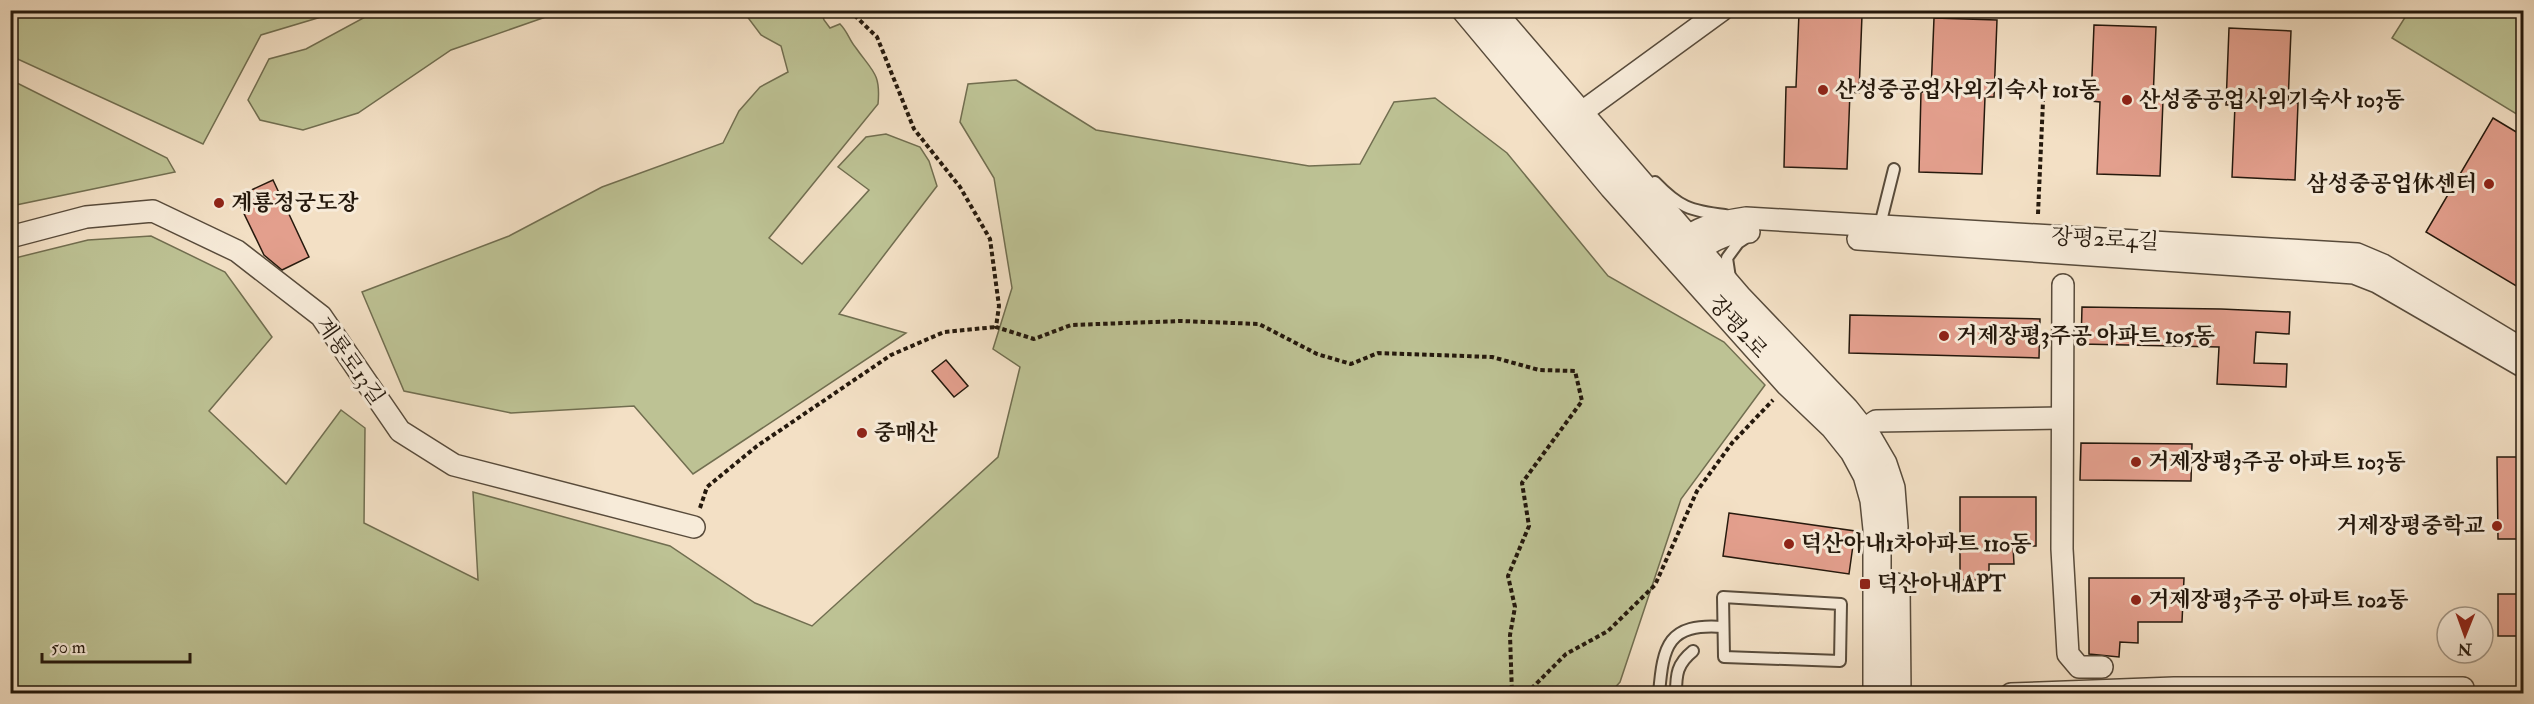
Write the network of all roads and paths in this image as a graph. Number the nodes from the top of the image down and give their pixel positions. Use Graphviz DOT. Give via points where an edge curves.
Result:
graph roads {
  1 [pos="849,10"];
  2 [pos="1466,10"];
  3 [pos="1490,10"];
  4 [pos="1722,10"];
  5 [pos="2043,101"];
  6 [pos="1571,120"];
  7 [pos="1622,164"];
  8 [pos="1894,168"];
  9 [pos="2038,213"];
  10 [pos="1752,225"];
  11 [pos="1878,233"];
  12 [pos="10,237"];
  13 [pos="1683,250"];
  14 [pos="2063,285"];
  15 [pos="1738,298"];
  16 [pos="996,327"];
  17 [pos="2523,350"];
  18 [pos="2523,367"];
  19 [pos="1789,383"];
  20 [pos="2062,418"];
  21 [pos="1854,436"];
  22 [pos="694,526"];
  23 [pos="1723,627"];
  24 [pos="1693,651"];
  25 [pos="2102,667"];
  26 [pos="10,689"];
  27 [pos="2174,691"];
  28 [pos="15,693"];
  29 [pos="1512,693"];
  30 [pos="1526,693"];
  31 [pos="1659,693"];
  32 [pos="1677,693"];
  33 [pos="1877,693"];
  34 [pos="1897,693"];
  35 [pos="2011,693"];
  36 [pos="2463,693"];
  1 -- 16 [label="path" via="877,37 914,129 960,188 990,239 999,306"];
  2 -- 6 [label="street, 장평2로"];
  3 -- 6 [label="street, 장평2로"];
  4 -- 6 [label="street"];
  5 -- 9 [label="path"];
  6 -- 7 [label="street, 장평2로"];
  6 -- 13 [label="street, 장평2로"];
  7 -- 10 [label="lane" via="1640,167 1686,208"];
  7 -- 13 [label="street, 장평2로"];
  8 -- 11 [label="lane"];
  10 -- 11 [label="street, 장평2로4길"];
  10 -- 13 [label="street, 장평2로4길"];
  10 -- 15 [label="lane" via="1727,258"];
  11 -- 17 [label="street, 장평2로4길" via="2357,254 2383,265"];
  11 -- 18 [label="street, 장평2로4길" via="2354,273 2377,282"];
  12 -- 22 [label="street, 계룡로13길" via="86,217 153,211 237,251 321,316 400,431 454,465"];
  13 -- 15 [label="street, 장평2로"];
  13 -- 19 [label="street, 장평2로"];
  14 -- 20 [label="street"];
  15 -- 21 [label="street, 장평2로" via="1845,410"];
  16 -- 22 [label="path" via="944,332 891,354 758,446 707,487"];
  16 -- 29 [label="path" via="1034,339 1071,325 1181,321 1259,324 1317,354 1351,364 1378,353 1492,357 1539,370 1575,371 1582,401 1522,483 1529,526 1508,576 1515,607 1510,635"];
  19 -- 21 [label="street, 장평2로"];
  19 -- 30 [label="path" via="1732,443 1697,491 1655,585 1608,631 1566,654"];
  20 -- 21 [label="street" via="1876,421"];
  20 -- 25 [label="street" via="2062,549 2068,654 2079,667"];
  21 -- 33 [label="street, 장평2로" via="1868,475 1877,530"];
  21 -- 34 [label="street, 장평2로" via="1883,464 1891,488"];
  23 -- 23 [label="lane" via="1724,657 1840,661 1841,604 1724,597"];
  23 -- 31 [label="lane" via="1684,630 1666,648"];
  24 -- 32 [label="lane" via="1676,671"];
  26 -- 28 [label="path"];
  27 -- 35 [label="street"];
  27 -- 36 [label="street" via="2463,688"];
}
